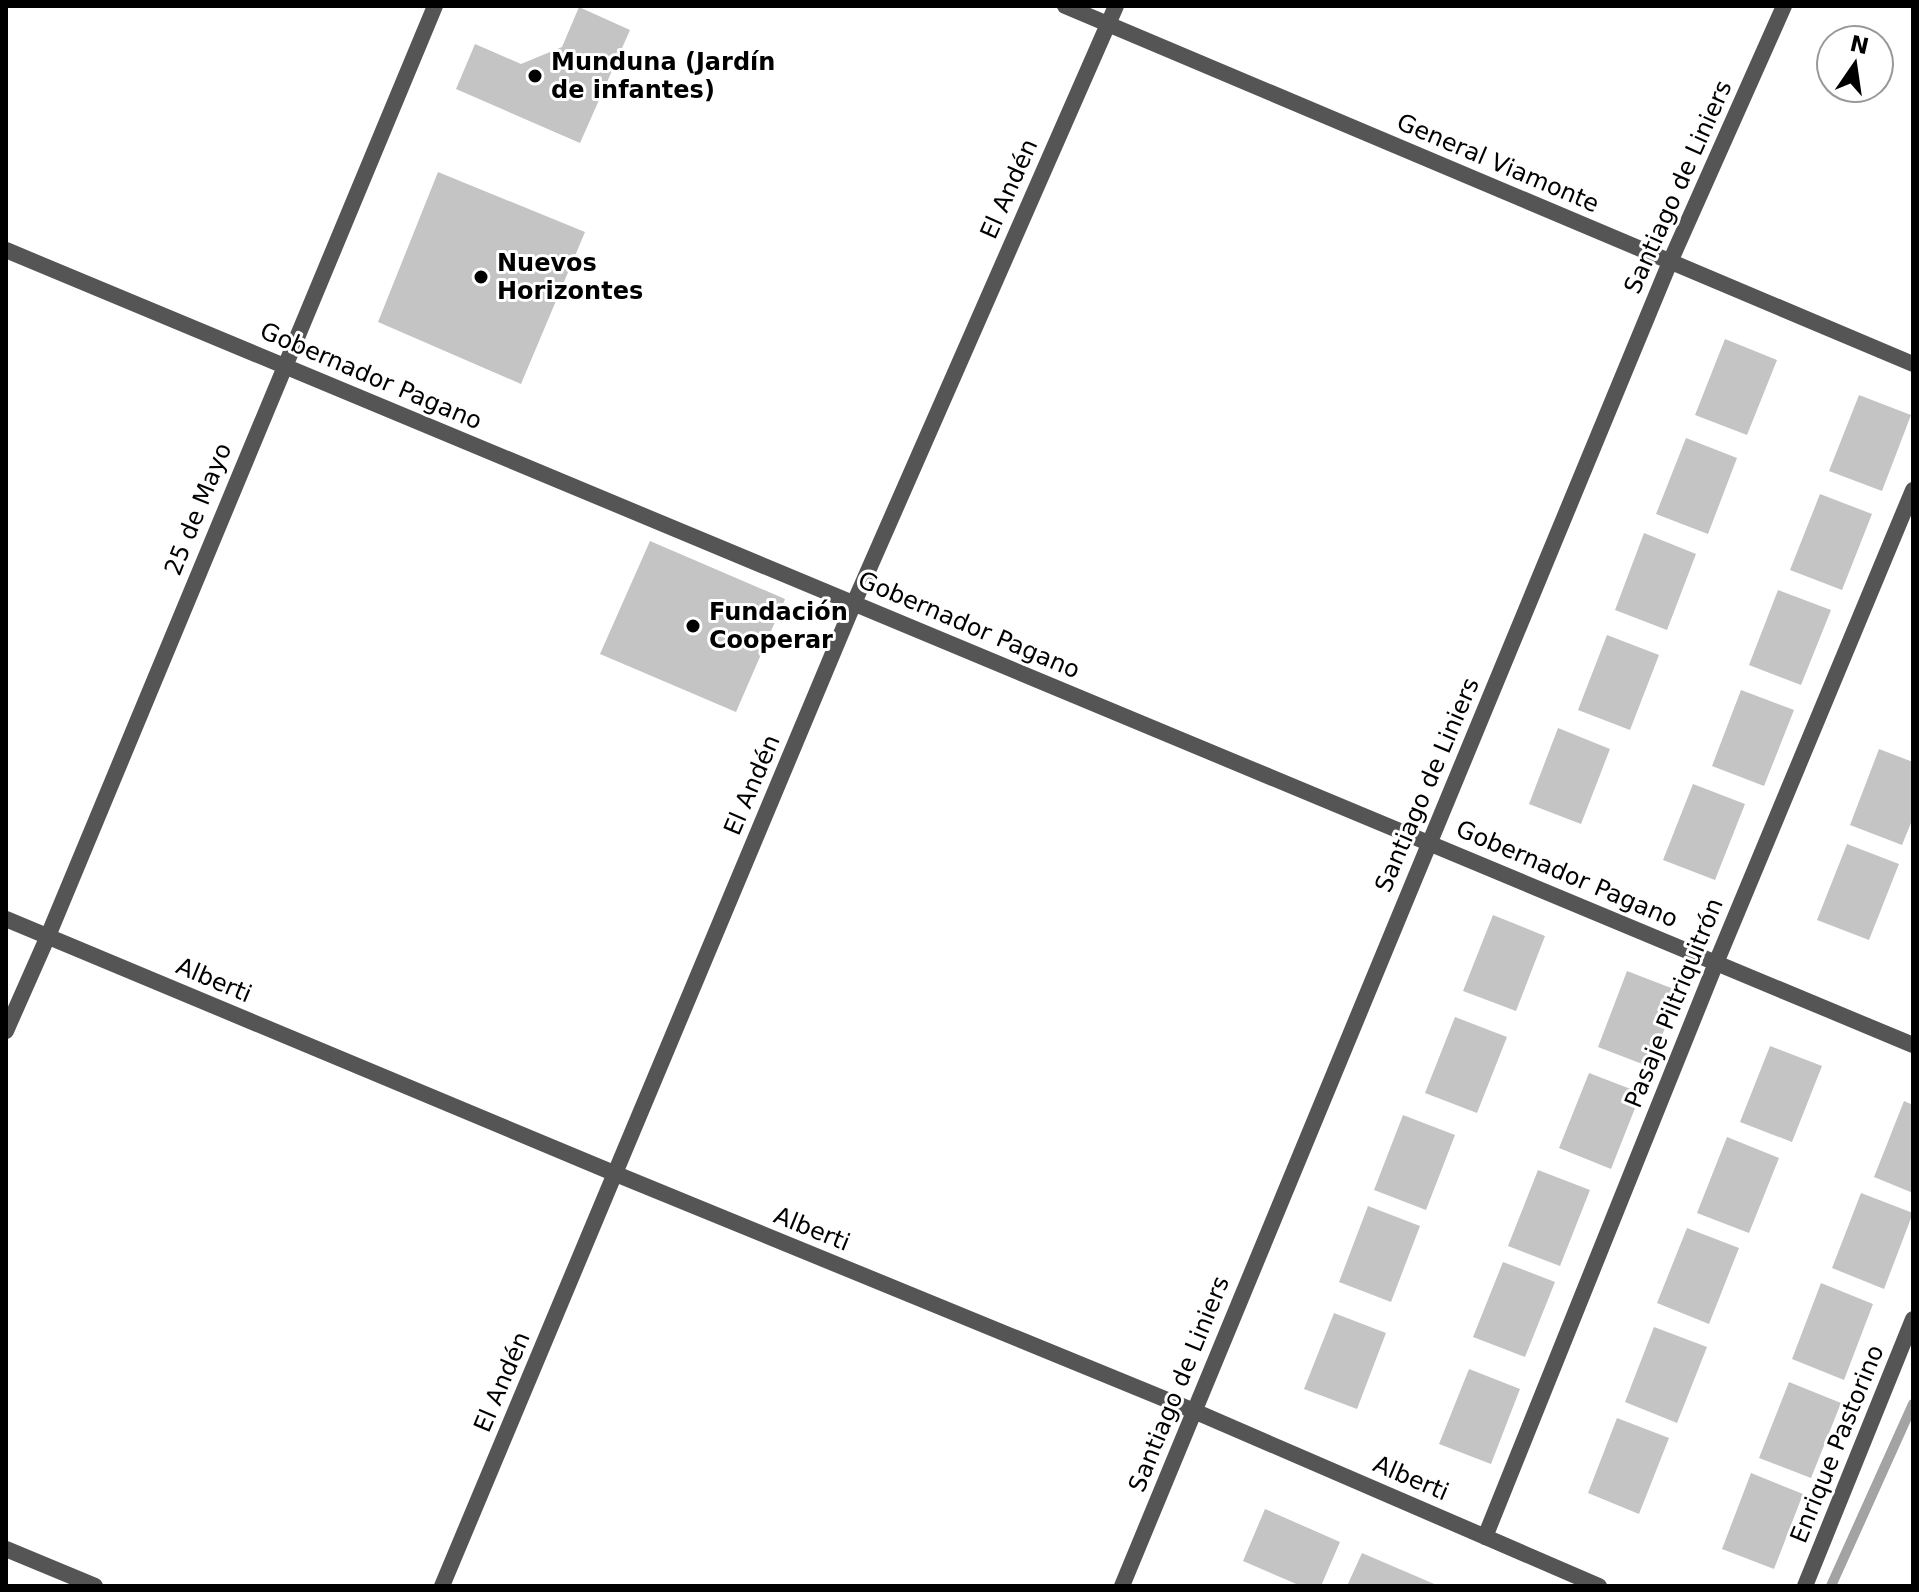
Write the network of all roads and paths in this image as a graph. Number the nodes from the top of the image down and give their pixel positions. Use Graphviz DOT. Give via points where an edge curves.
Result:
graph roads {
  1 [pos="435,6"];
  2 [pos="1065,6"];
  3 [pos="1116,6"];
  4 [pos="1784,6"];
  5 [pos="1108,25"];
  6 [pos="6,250"];
  7 [pos="1670,262"];
  8 [pos="1913,364"];
  9 [pos="284,366"];
  10 [pos="1913,490"];
  11 [pos="854,603"];
  12 [pos="1429,843"];
  13 [pos="6,919"];
  14 [pos="48,936"];
  15 [pos="1716,963"];
  16 [pos="6,1031"];
  17 [pos="1913,1045"];
  18 [pos="616,1174"];
  19 [pos="1913,1319"];
  20 [pos="1194,1411"];
  21 [pos="1485,1537"];
  22 [pos="6,1549"];
  23 [pos="95,1586"];
  24 [pos="442,1586"];
  25 [pos="1122,1586"];
  26 [pos="1599,1586"];
  27 [pos="1805,1586"];
  1 -- 9 [label="street, 25 de Mayo"];
  2 -- 5 [label="street, General Viamonte"];
  3 -- 5 [label="street, El Andén"];
  4 -- 7 [label="street, Santiago de Liniers"];
  5 -- 7 [label="street, General Viamonte"];
  5 -- 11 [label="street, El Andén"];
  6 -- 9 [label="street, Gobernador Pagano"];
  7 -- 8 [label="street, General Viamonte"];
  7 -- 12 [label="street, Santiago de Liniers"];
  9 -- 11 [label="street, Gobernador Pagano"];
  9 -- 14 [label="street, 25 de Mayo"];
  10 -- 15 [label="street, Pasaje Piltriquitrón"];
  11 -- 12 [label="street, Gobernador Pagano"];
  11 -- 18 [label="street, El Andén"];
  12 -- 15 [label="street, Gobernador Pagano"];
  12 -- 20 [label="street, Santiago de Liniers"];
  13 -- 14 [label="street, Alberti"];
  14 -- 16 [label="street, 25 de Mayo"];
  14 -- 18 [label="street, Alberti"];
  15 -- 17 [label="street, Gobernador Pagano"];
  15 -- 21 [label="street, Pasaje Piltriquitrón"];
  18 -- 20 [label="street, Alberti"];
  18 -- 24 [label="street, El Andén"];
  19 -- 27 [label="street, Enrique Pastorino"];
  20 -- 21 [label="street, Alberti"];
  20 -- 25 [label="street, Santiago de Liniers"];
  21 -- 26 [label="street, Alberti"];
  22 -- 23 [label="street"];
}
